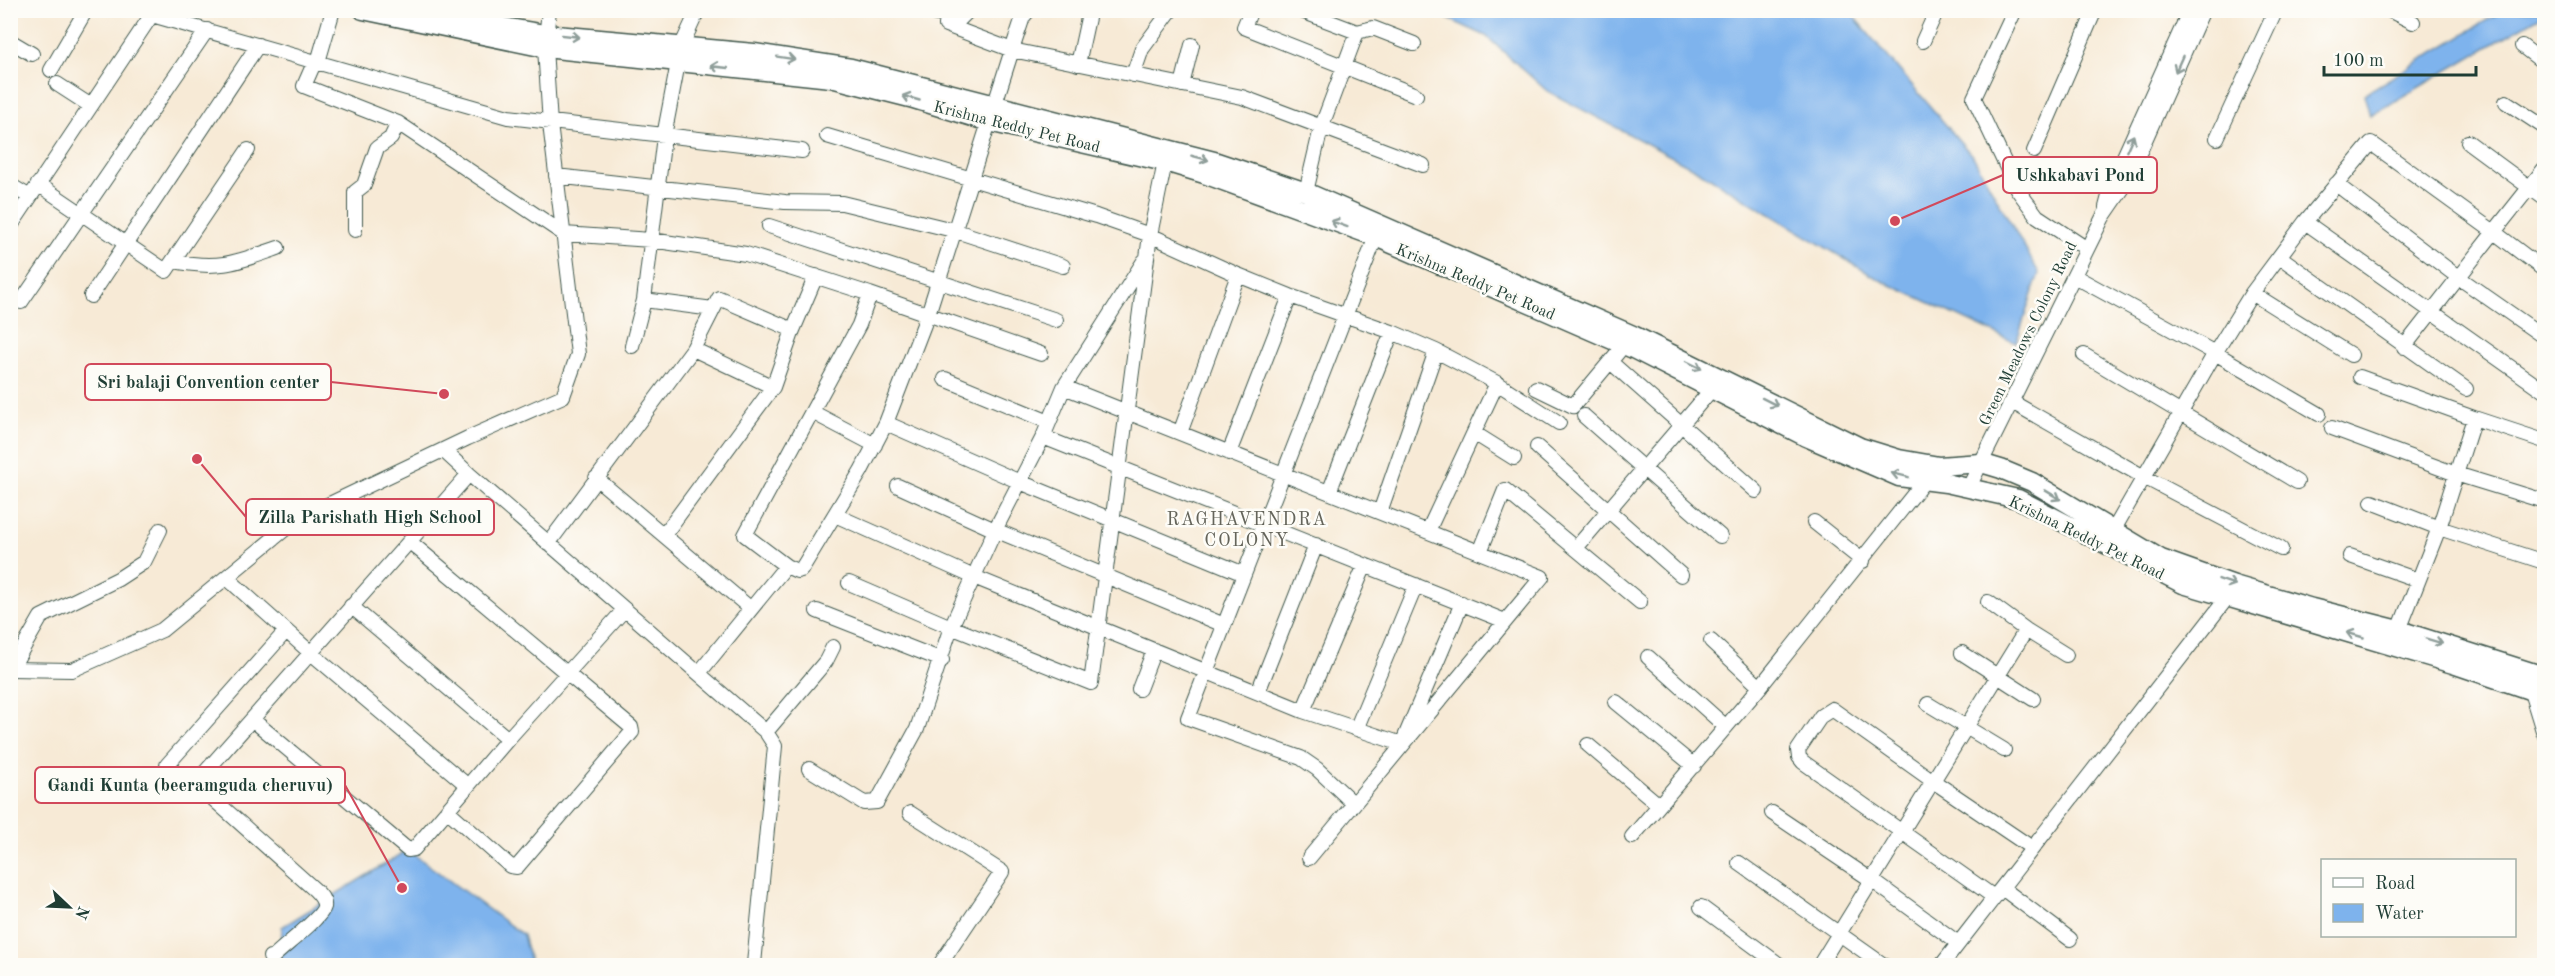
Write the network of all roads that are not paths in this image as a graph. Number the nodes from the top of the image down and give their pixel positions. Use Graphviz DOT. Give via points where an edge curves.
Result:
graph roads {
  1 [pos="86,10"];
  2 [pos="333,10"];
  3 [pos="363,10"];
  4 [pos="431,10"];
  5 [pos="549,10"];
  6 [pos="698,10"];
  7 [pos="916,10"];
  8 [pos="969,10"];
  9 [pos="1029,10"];
  10 [pos="1171,10"];
  11 [pos="1251,10"];
  12 [pos="1299,10"];
  13 [pos="1937,10"];
  14 [pos="2015,10"];
  15 [pos="2095,10"];
  16 [pos="2276,10"];
  17 [pos="2389,10"];
  18 [pos="151,12"];
  19 [pos="2194,12"];
  20 [pos="949,18"];
  21 [pos="1088,18"];
  22 [pos="2412,21"];
  23 [pos="207,30"];
  24 [pos="1356,32"];
  25 [pos="10,41"];
  26 [pos="545,41"];
  27 [pos="1923,41"];
  28 [pos="1414,44"];
  29 [pos="258,45"];
  30 [pos="1192,45"];
  31 [pos="2522,46"];
  32 [pos="1012,50"];
  33 [pos="32,54"];
  34 [pos="680,55"];
  35 [pos="317,62"];
  36 [pos="2544,63"];
  37 [pos="1078,64"];
  38 [pos="1344,66"];
  39 [pos="51,70"];
  40 [pos="1133,75"];
  41 [pos="57,84"];
  42 [pos="1182,85"];
  43 [pos="1416,95"];
  44 [pos="2506,102"];
  45 [pos="90,106"];
  46 [pos="992,114"];
  47 [pos="398,123"];
  48 [pos="550,124"];
  49 [pos="2544,127"];
  50 [pos="1321,128"];
  51 [pos="664,136"];
  52 [pos="827,136"];
  53 [pos="2217,138"];
  54 [pos="2468,142"];
  55 [pos="248,150"];
  56 [pos="2034,151"];
  57 [pos="802,152"];
  58 [pos="1165,162"];
  59 [pos="1423,165"];
  60 [pos="2544,169"];
  61 [pos="556,176"];
  62 [pos="970,180"];
  63 [pos="38,184"];
  64 [pos="2336,184"];
  65 [pos="10,185"];
  66 [pos="657,187"];
  67 [pos="2531,187"];
  68 [pos="1306,192"];
  69 [pos="30,197"];
  70 [pos="2544,198"];
  71 [pos="82,214"];
  72 [pos="2305,222"];
  73 [pos="769,226"];
  74 [pos="10,227"];
  75 [pos="355,230"];
  76 [pos="954,230"];
  77 [pos="1379,230"];
  78 [pos="2494,232"];
  79 [pos="564,234"];
  80 [pos="1149,235"];
  81 [pos="651,240"];
  82 [pos="126,244"];
  83 [pos="279,248"];
  84 [pos="2087,249"];
  85 [pos="1147,257"];
  86 [pos="2280,257"];
  87 [pos="173,261"];
  88 [pos="1063,266"];
  89 [pos="2544,270"];
  90 [pos="1238,275"];
  91 [pos="816,276"];
  92 [pos="2074,276"];
  93 [pos="2458,277"];
  94 [pos="938,280"];
  95 [pos="2252,293"];
  96 [pos="870,294"];
  97 [pos="91,296"];
  98 [pos="1290,296"];
  99 [pos="644,300"];
  100 [pos="21,302"];
  101 [pos="713,309"];
  102 [pos="2432,310"];
  103 [pos="928,314"];
  104 [pos="1346,315"];
  105 [pos="1056,320"];
  106 [pos="793,330"];
  107 [pos="1392,332"];
  108 [pos="2544,337"];
  109 [pos="1624,345"];
  110 [pos="632,346"];
  111 [pos="2404,347"];
  112 [pos="693,350"];
  113 [pos="1436,351"];
  114 [pos="2214,353"];
  115 [pos="1041,354"];
  116 [pos="2084,355"];
  117 [pos="2351,355"];
  118 [pos="1615,366"];
  119 [pos="2360,377"];
  120 [pos="945,378"];
  121 [pos="1497,383"];
  122 [pos="773,387"];
  123 [pos="1064,387"];
  124 [pos="1536,387"];
  125 [pos="1712,389"];
  126 [pos="2466,389"];
  127 [pos="2544,391"];
  128 [pos="2012,402"];
  129 [pos="812,412"];
  130 [pos="1127,412"];
  131 [pos="2182,412"];
  132 [pos="2319,414"];
  133 [pos="1584,416"];
  134 [pos="2474,418"];
  135 [pos="1049,422"];
  136 [pos="886,423"];
  137 [pos="1559,423"];
  138 [pos="1680,424"];
  139 [pos="2332,428"];
  140 [pos="1180,433"];
  141 [pos="1474,433"];
  142 [pos="1043,437"];
  143 [pos="2544,441"];
  144 [pos="875,446"];
  145 [pos="1537,447"];
  146 [pos="444,451"];
  147 [pos="1229,453"];
  148 [pos="1515,458"];
  149 [pos="1981,463"];
  150 [pos="1120,468"];
  151 [pos="1643,468"];
  152 [pos="469,474"];
  153 [pos="1283,474"];
  154 [pos="2456,474"];
  155 [pos="2144,477"];
  156 [pos="596,478"];
  157 [pos="1926,479"];
  158 [pos="1020,482"];
  159 [pos="2032,482"];
  160 [pos="2297,482"];
  161 [pos="898,486"];
  162 [pos="1969,487"];
  163 [pos="1756,491"];
  164 [pos="1329,492"];
  165 [pos="2023,501"];
  166 [pos="2544,501"];
  167 [pos="2372,502"];
  168 [pos="1608,510"];
  169 [pos="1380,512"];
  170 [pos="835,514"];
  171 [pos="1113,520"];
  172 [pos="1814,522"];
  173 [pos="1263,525"];
  174 [pos="2439,528"];
  175 [pos="160,530"];
  176 [pos="995,530"];
  177 [pos="1428,531"];
  178 [pos="2113,531"];
  179 [pos="664,535"];
  180 [pos="1720,536"];
  181 [pos="410,542"];
  182 [pos="548,544"];
  183 [pos="1316,545"];
  184 [pos="1576,548"];
  185 [pos="2281,549"];
  186 [pos="1480,552"];
  187 [pos="2350,556"];
  188 [pos="1863,561"];
  189 [pos="2544,562"];
  190 [pos="1365,565"];
  191 [pos="786,566"];
  192 [pos="1244,574"];
  193 [pos="1681,575"];
  194 [pos="1106,576"];
  195 [pos="974,577"];
  196 [pos="227,578"];
  197 [pos="2418,580"];
  198 [pos="849,583"];
  199 [pos="1416,585"];
  200 [pos="2227,598"];
  201 [pos="1640,602"];
  202 [pos="1989,602"];
  203 [pos="1462,603"];
  204 [pos="351,606"];
  205 [pos="751,609"];
  206 [pos="624,610"];
  207 [pos="817,611"];
  208 [pos="1505,621"];
  209 [pos="1224,625"];
  210 [pos="951,627"];
  211 [pos="1100,627"];
  212 [pos="2026,630"];
  213 [pos="2398,630"];
  214 [pos="286,631"];
  215 [pos="1711,641"];
  216 [pos="833,647"];
  217 [pos="1154,650"];
  218 [pos="311,653"];
  219 [pos="1962,653"];
  220 [pos="2066,655"];
  221 [pos="1648,657"];
  222 [pos="942,660"];
  223 [pos="11,669"];
  224 [pos="1206,671"];
  225 [pos="699,673"];
  226 [pos="567,674"];
  227 [pos="2540,675"];
  228 [pos="1998,676"];
  229 [pos="1760,687"];
  230 [pos="1139,688"];
  231 [pos="1258,692"];
  232 [pos="2538,693"];
  233 [pos="2033,699"];
  234 [pos="1616,702"];
  235 [pos="1928,704"];
  236 [pos="1303,711"];
  237 [pos="253,720"];
  238 [pos="1357,727"];
  239 [pos="1726,727"];
  240 [pos="1967,727"];
  241 [pos="766,732"];
  242 [pos="2544,734"];
  243 [pos="508,739"];
  244 [pos="1402,744"];
  245 [pos="1588,745"];
  246 [pos="2004,750"];
  247 [pos="167,765"];
  248 [pos="1694,766"];
  249 [pos="809,769"];
  250 [pos="1933,782"];
  251 [pos="468,786"];
  252 [pos="1353,803"];
  253 [pos="1659,805"];
  254 [pos="447,810"];
  255 [pos="910,813"];
  256 [pos="1773,813"];
  257 [pos="1903,832"];
  258 [pos="1632,837"];
  259 [pos="2032,848"];
  260 [pos="1309,858"];
  261 [pos="1739,863"];
  262 [pos="1873,881"];
  263 [pos="1998,892"];
  264 [pos="1701,907"];
  265 [pos="1840,934"];
  266 [pos="2070,939"];
  267 [pos="1958,943"];
  268 [pos="270,957"];
  269 [pos="756,966"];
  270 [pos="939,966"];
  271 [pos="1781,966"];
  272 [pos="1819,966"];
  273 [pos="1885,966"];
  274 [pos="1941,966"];
  1 -- 39 [label="street"];
  2 -- 35 [label="street"];
  3 -- 26 [label="main road, Krishna Reddy Pet Road"];
  4 -- 26 [label="main road, Krishna Reddy Pet Road"];
  5 -- 26 [label="street"];
  6 -- 34 [label="street"];
  7 -- 20 [label="street"];
  8 -- 20 [label="street"];
  9 -- 32 [label="street"];
  10 -- 40 [label="street" via="1142,49"];
  11 -- 38 [label="street" via="1244,27"];
  12 -- 24 [label="street"];
  13 -- 27 [label="street"];
  14 -- 84 [label="street" via="1974,98 2017,189 2037,216"];
  15 -- 56 [label="street"];
  16 -- 53 [label="street"];
  17 -- 22 [label="street"];
  18 -- 23 [label="street"];
  18 -- 45 [label="street"];
  19 -- 84 [label="street, Green Meadows Colony Road" via="2113,181 2103,217"];
  20 -- 32 [label="street"];
  21 -- 37 [label="street"];
  23 -- 29 [label="street"];
  23 -- 71 [label="street"];
  24 -- 28 [label="street" via="1373,28"];
  24 -- 38 [label="street"];
  25 -- 33 [label="street"];
  26 -- 34 [label="main road, Krishna Reddy Pet Road"];
  26 -- 48 [label="street"];
  29 -- 35 [label="street"];
  29 -- 82 [label="street"];
  30 -- 42 [label="street"];
  31 -- 36 [label="street"];
  32 -- 37 [label="street"];
  32 -- 46 [label="street"];
  34 -- 46 [label="main road, Krishna Reddy Pet Road" via="831,78"];
  34 -- 51 [label="street"];
  35 -- 47 [label="street" via="304,86"];
  35 -- 48 [label="street" via="508,117"];
  37 -- 40 [label="street"];
  38 -- 43 [label="street"];
  38 -- 50 [label="street"];
  40 -- 42 [label="street"];
  41 -- 45 [label="street"];
  42 -- 50 [label="street" via="1242,98"];
  44 -- 49 [label="street"];
  45 -- 63 [label="street"];
  46 -- 58 [label="main road, Krishna Reddy Pet Road"];
  46 -- 62 [label="street"];
  46 -- 68 [label="main road, Krishna Reddy Pet Road, one-way" via="1214,161"];
  47 -- 75 [label="street" via="391,138 377,148 364,185 355,192"];
  47 -- 79 [label="street"];
  48 -- 51 [label="street"];
  48 -- 61 [label="street"];
  50 -- 59 [label="street"];
  50 -- 68 [label="street"];
  51 -- 57 [label="street"];
  51 -- 66 [label="street"];
  52 -- 62 [label="street"];
  54 -- 67 [label="street"];
  55 -- 87 [label="street"];
  77 -- 58 [label="main road, Krishna Reddy Pet Road, one-way"];
  58 -- 80 [label="street"];
  60 -- 67 [label="street"];
  61 -- 66 [label="street"];
  61 -- 79 [label="street"];
  62 -- 76 [label="street"];
  62 -- 80 [label="street"];
  63 -- 69 [label="street"];
  63 -- 71 [label="street"];
  64 -- 72 [label="street"];
  64 -- 78 [label="street" via="2371,143"];
  64 -- 93 [label="street"];
  65 -- 69 [label="street"];
  66 -- 76 [label="street" via="785,202 842,203"];
  66 -- 81 [label="street"];
  67 -- 70 [label="street"];
  67 -- 78 [label="street"];
  68 -- 77 [label="main road, Krishna Reddy Pet Road"];
  69 -- 74 [label="street"];
  71 -- 82 [label="street"];
  71 -- 100 [label="street"];
  72 -- 86 [label="street"];
  72 -- 102 [label="street"];
  73 -- 94 [label="street"];
  76 -- 88 [label="street"];
  76 -- 94 [label="street"];
  77 -- 104 [label="street"];
  77 -- 109 [label="main road, Krishna Reddy Pet Road"];
  77 -- 149 [label="main road, Krishna Reddy Pet Road, one-way" via="1633,335 1860,447 1939,466"];
  78 -- 89 [label="street"];
  78 -- 93 [label="street"];
  79 -- 81 [label="street"];
  79 -- 146 [label="street" via="578,354 563,396"];
  80 -- 85 [label="street"];
  80 -- 90 [label="street"];
  81 -- 91 [label="street" via="746,254"];
  81 -- 99 [label="street"];
  82 -- 87 [label="street" via="166,271"];
  82 -- 97 [label="street"];
  83 -- 87 [label="street" via="230,264 202,267"];
  84 -- 92 [label="street, Green Meadows Colony Road"];
  85 -- 123 [label="street"];
  85 -- 130 [label="street"];
  86 -- 95 [label="street"];
  86 -- 111 [label="street"];
  90 -- 98 [label="street"];
  90 -- 140 [label="street"];
  91 -- 96 [label="street"];
  91 -- 106 [label="street"];
  92 -- 114 [label="street"];
  92 -- 128 [label="street, Green Meadows Colony Road"];
  93 -- 102 [label="street"];
  93 -- 108 [label="street"];
  94 -- 103 [label="street"];
  94 -- 105 [label="street"];
  95 -- 114 [label="street"];
  95 -- 117 [label="street"];
  96 -- 103 [label="street"];
  96 -- 129 [label="street" via="859,325"];
  98 -- 104 [label="street"];
  98 -- 147 [label="street"];
  99 -- 101 [label="street"];
  99 -- 110 [label="street"];
  101 -- 106 [label="street" via="719,298"];
  101 -- 112 [label="street"];
  102 -- 111 [label="street"];
  102 -- 127 [label="street"];
  103 -- 115 [label="street"];
  103 -- 136 [label="street"];
  104 -- 107 [label="street"];
  104 -- 153 [label="street"];
  106 -- 122 [label="street"];
  107 -- 113 [label="street"];
  107 -- 164 [label="street"];
  109 -- 124 [label="street" via="1573,406"];
  109 -- 125 [label="main road, Krishna Reddy Pet Road"];
  111 -- 126 [label="street"];
  112 -- 122 [label="street"];
  112 -- 156 [label="street"];
  113 -- 121 [label="street"];
  113 -- 169 [label="street"];
  114 -- 131 [label="street"];
  114 -- 132 [label="street"];
  116 -- 131 [label="street"];
  118 -- 138 [label="street"];
  119 -- 134 [label="street"];
  120 -- 135 [label="street"];
  121 -- 137 [label="street"];
  121 -- 141 [label="street"];
  122 -- 179 [label="street"];
  123 -- 130 [label="street"];
  123 -- 135 [label="street"];
  125 -- 138 [label="street"];
  157 -- 125 [label="main road, Krishna Reddy Pet Road, one-way" via="1899,477 1804,436"];
  128 -- 149 [label="street, Green Meadows Colony Road"];
  128 -- 155 [label="street"];
  129 -- 144 [label="street"];
  129 -- 191 [label="street" via="745,535"];
  130 -- 140 [label="street"];
  130 -- 150 [label="street"];
  131 -- 155 [label="street"];
  131 -- 160 [label="street"];
  133 -- 151 [label="street"];
  134 -- 143 [label="street"];
  134 -- 154 [label="street"];
  135 -- 142 [label="street"];
  136 -- 144 [label="street"];
  136 -- 158 [label="street"];
  138 -- 151 [label="street"];
  138 -- 163 [label="street"];
  139 -- 154 [label="street"];
  140 -- 147 [label="street"];
  141 -- 148 [label="street"];
  141 -- 177 [label="street"];
  142 -- 150 [label="street"];
  142 -- 158 [label="street"];
  144 -- 170 [label="street"];
  145 -- 168 [label="street"];
  146 -- 152 [label="street"];
  146 -- 196 [label="street" via="296,520"];
  147 -- 153 [label="street"];
  149 -- 159 [label="main road, Krishna Reddy Pet Road"];
  149 -- 162 [label="street, Green Meadows Colony Road"];
  150 -- 171 [label="street"];
  150 -- 173 [label="street"];
  151 -- 168 [label="street"];
  151 -- 180 [label="street"];
  152 -- 181 [label="street"];
  152 -- 182 [label="street"];
  153 -- 164 [label="street"];
  153 -- 173 [label="street"];
  154 -- 166 [label="street"];
  154 -- 174 [label="street"];
  155 -- 178 [label="street"];
  155 -- 185 [label="street"];
  156 -- 179 [label="street"];
  156 -- 182 [label="street"];
  157 -- 162 [label="main road, Krishna Reddy Pet Road"];
  157 -- 188 [label="street"];
  158 -- 171 [label="street"];
  158 -- 176 [label="street"];
  159 -- 165 [label="main road"];
  159 -- 178 [label="main road, Krishna Reddy Pet Road, one-way"];
  161 -- 176 [label="street"];
  162 -- 165 [label="main road, Krishna Reddy Pet Road"];
  164 -- 169 [label="street"];
  165 -- 200 [label="main road, Krishna Reddy Pet Road" via="2183,584"];
  167 -- 174 [label="street"];
  168 -- 184 [label="street"];
  168 -- 193 [label="street"];
  169 -- 177 [label="street"];
  170 -- 191 [label="street" via="801,570"];
  170 -- 195 [label="street"];
  171 -- 192 [label="street"];
  171 -- 194 [label="street"];
  172 -- 188 [label="street"];
  173 -- 183 [label="street"];
  173 -- 192 [label="street"];
  174 -- 189 [label="street"];
  174 -- 197 [label="street"];
  175 -- 223 [label="street" via="144,562 41,616"];
  176 -- 194 [label="street"];
  176 -- 195 [label="street"];
  177 -- 186 [label="street"];
  178 -- 213 [label="main road, Krishna Reddy Pet Road, one-way" via="2161,559 2234,585"];
  179 -- 205 [label="street"];
  181 -- 204 [label="street"];
  181 -- 226 [label="street"];
  182 -- 206 [label="street"];
  183 -- 190 [label="street"];
  183 -- 231 [label="street"];
  184 -- 186 [label="street" via="1505,490"];
  184 -- 201 [label="street"];
  186 -- 208 [label="street" via="1542,577"];
  187 -- 197 [label="street"];
  188 -- 229 [label="street"];
  190 -- 199 [label="street"];
  190 -- 236 [label="street"];
  191 -- 205 [label="street"];
  192 -- 209 [label="street"];
  194 -- 209 [label="street"];
  194 -- 211 [label="street"];
  195 -- 210 [label="street"];
  195 -- 211 [label="street"];
  196 -- 214 [label="street"];
  196 -- 223 [label="street" via="162,630 72,670"];
  197 -- 213 [label="street"];
  198 -- 210 [label="street"];
  199 -- 203 [label="street"];
  199 -- 238 [label="street"];
  232 -- 200 [label="main road, Krishna Reddy Pet Road, one-way"];
  200 -- 259 [label="street"];
  202 -- 212 [label="street"];
  203 -- 208 [label="street"];
  203 -- 244 [label="street"];
  204 -- 218 [label="street"];
  204 -- 243 [label="street"];
  205 -- 225 [label="street"];
  206 -- 225 [label="street"];
  206 -- 226 [label="street"];
  207 -- 222 [label="street"];
  208 -- 244 [label="street"];
  209 -- 224 [label="street"];
  210 -- 211 [label="street" via="1091,682"];
  210 -- 222 [label="street"];
  211 -- 217 [label="street"];
  212 -- 220 [label="street"];
  212 -- 228 [label="street"];
  213 -- 227 [label="main road, Krishna Reddy Pet Road, one-way"];
  214 -- 218 [label="street"];
  214 -- 247 [label="street"];
  215 -- 229 [label="street"];
  216 -- 241 [label="street" via="826,661"];
  217 -- 224 [label="street"];
  217 -- 230 [label="street"];
  218 -- 237 [label="street"];
  218 -- 251 [label="street"];
  219 -- 228 [label="street"];
  221 -- 239 [label="street"];
  222 -- 249 [label="street" via="917,729 877,802 864,803"];
  224 -- 231 [label="street"];
  224 -- 252 [label="street" via="1188,718 1301,758"];
  225 -- 241 [label="street"];
  226 -- 243 [label="street"];
  226 -- 254 [label="street" via="631,727 632,732 518,867 510,866"];
  227 -- 232 [label="street"];
  228 -- 233 [label="street"];
  228 -- 240 [label="street"];
  229 -- 239 [label="street"];
  231 -- 236 [label="street"];
  232 -- 242 [label="street"];
  234 -- 248 [label="street"];
  235 -- 240 [label="street"];
  236 -- 238 [label="street"];
  237 -- 254 [label="street" via="408,850 414,849"];
  237 -- 268 [label="street" via="200,778 199,784 324,902 318,917"];
  238 -- 244 [label="street"];
  239 -- 248 [label="street"];
  240 -- 246 [label="street"];
  240 -- 250 [label="street"];
  241 -- 269 [label="street" via="776,751"];
  243 -- 251 [label="street"];
  244 -- 252 [label="street"];
  245 -- 253 [label="street"];
  248 -- 253 [label="street"];
  250 -- 257 [label="street"];
  250 -- 257 [label="street" via="1832,709 1821,716 1799,748 1798,757 1803,762"];
  250 -- 259 [label="street"];
  251 -- 254 [label="street"];
  252 -- 260 [label="street"];
  253 -- 258 [label="street"];
  255 -- 270 [label="street" via="1002,872"];
  256 -- 262 [label="street"];
  257 -- 262 [label="street"];
  257 -- 263 [label="street"];
  259 -- 263 [label="street"];
  261 -- 265 [label="street"];
  262 -- 265 [label="street"];
  262 -- 267 [label="street"];
  263 -- 266 [label="street"];
  263 -- 267 [label="street"];
  264 -- 271 [label="street"];
  265 -- 272 [label="street"];
  265 -- 273 [label="street"];
  267 -- 274 [label="street"];
}
